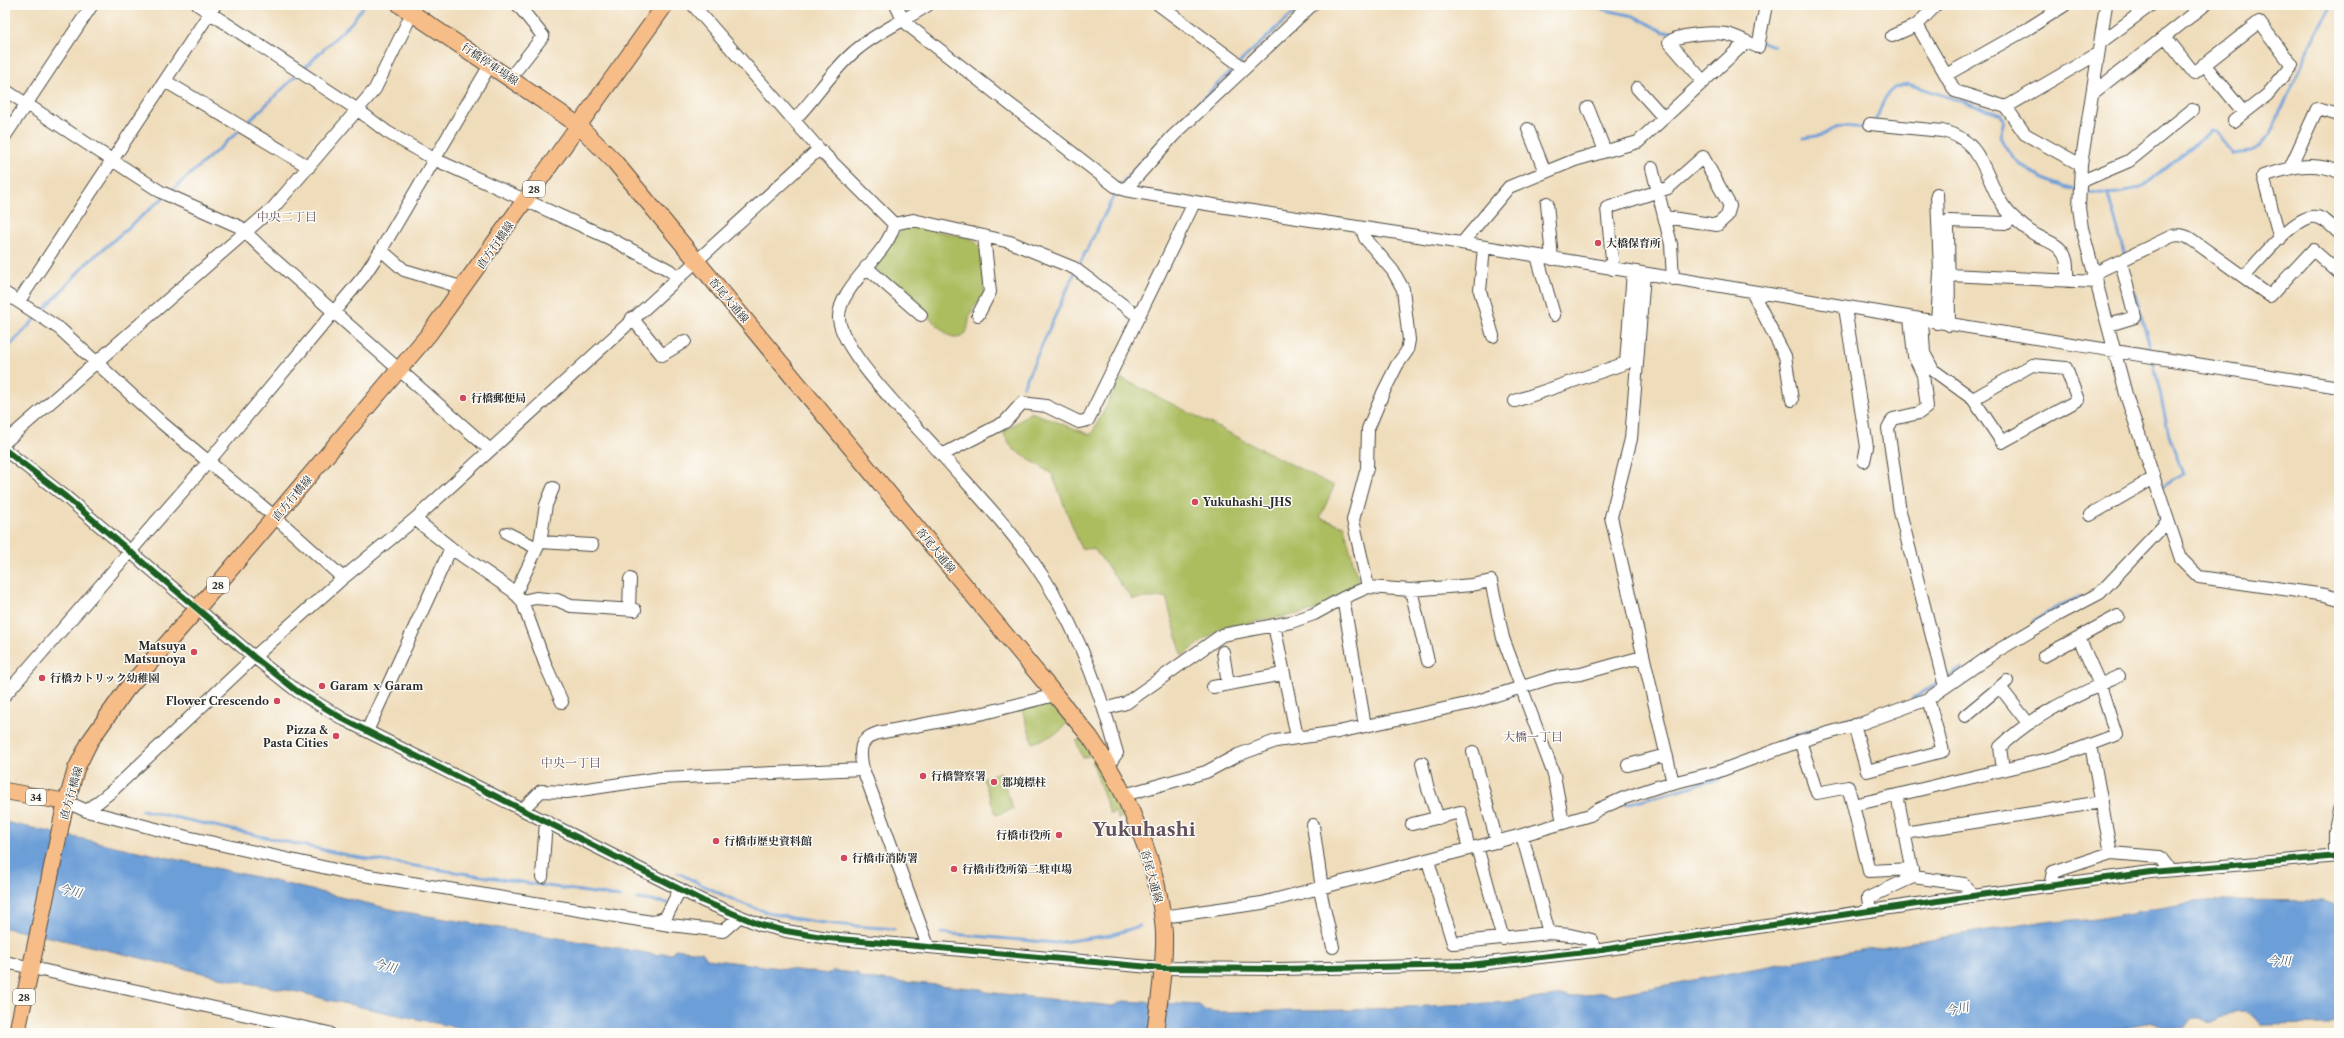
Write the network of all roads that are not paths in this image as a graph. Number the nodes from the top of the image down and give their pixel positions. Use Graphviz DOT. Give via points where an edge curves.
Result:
graph roads {
  1 [pos="92,5"];
  2 [pos="198,5"];
  3 [pos="518,5"];
  4 [pos="665,5"];
  5 [pos="693,5"];
  6 [pos="896,5"];
  7 [pos="928,5"];
  8 [pos="1159,5"];
  9 [pos="1312,5"];
  10 [pos="1766,5"];
  11 [pos="1936,5"];
  12 [pos="2065,5"];
  13 [pos="2106,5"];
  14 [pos="2151,5"];
  15 [pos="2205,5"];
  16 [pos="409,8"];
  17 [pos="212,9"];
  18 [pos="903,20"];
  19 [pos="1917,25"];
  20 [pos="1892,36"];
  21 [pos="2165,36"];
  22 [pos="1746,42"];
  23 [pos="2098,49"];
  24 [pos="2204,64"];
  25 [pos="490,65"];
  26 [pos="1244,68"];
  27 [pos="1946,75"];
  28 [pos="510,78"];
  29 [pos="165,81"];
  30 [pos="1704,82"];
  31 [pos="1637,88"];
  32 [pos="5,90"];
  33 [pos="2093,93"];
  34 [pos="26,104"];
  35 [pos="2006,107"];
  36 [pos="1588,108"];
  37 [pos="358,110"];
  38 [pos="2192,110"];
  39 [pos="2244,113"];
  40 [pos="2339,115"];
  41 [pos="1664,118"];
  42 [pos="794,120"];
  43 [pos="2234,121"];
  44 [pos="1870,124"];
  45 [pos="578,125"];
  46 [pos="1528,129"];
  47 [pos="5,136"];
  48 [pos="819,149"];
  49 [pos="1605,151"];
  50 [pos="434,159"];
  51 [pos="112,160"];
  52 [pos="2081,165"];
  53 [pos="309,167"];
  54 [pos="1652,168"];
  55 [pos="2290,168"];
  56 [pos="1545,172"];
  57 [pos="2339,172"];
  58 [pos="2080,182"];
  59 [pos="1125,190"];
  60 [pos="1659,193"];
  61 [pos="1937,194"];
  62 [pos="526,201"];
  63 [pos="1194,203"];
  64 [pos="1547,203"];
  65 [pos="2010,214"];
  66 [pos="1665,217"];
  67 [pos="894,224"];
  68 [pos="1362,229"];
  69 [pos="247,232"];
  70 [pos="2339,233"];
  71 [pos="984,236"];
  72 [pos="2280,239"];
  73 [pos="1462,243"];
  74 [pos="1484,247"];
  75 [pos="381,250"];
  76 [pos="1537,256"];
  77 [pos="1552,259"];
  78 [pos="697,261"];
  79 [pos="2120,262"];
  80 [pos="866,267"];
  81 [pos="1613,269"];
  82 [pos="2339,272"];
  83 [pos="1639,273"];
  84 [pos="1949,275"];
  85 [pos="2244,277"];
  86 [pos="679,278"];
  87 [pos="2096,278"];
  88 [pos="1673,279"];
  89 [pos="2067,281"];
  90 [pos="464,288"];
  91 [pos="1752,292"];
  92 [pos="5,293"];
  93 [pos="19,302"];
  94 [pos="1845,308"];
  95 [pos="336,312"];
  96 [pos="922,315"];
  97 [pos="978,315"];
  98 [pos="1554,315"];
  99 [pos="1139,317"];
  100 [pos="632,318"];
  101 [pos="1916,319"];
  102 [pos="1937,323"];
  103 [pos="1949,325"];
  104 [pos="2109,325"];
  105 [pos="1493,336"];
  106 [pos="684,341"];
  107 [pos="2116,351"];
  108 [pos="97,364"];
  109 [pos="400,370"];
  110 [pos="2339,387"];
  111 [pos="1792,400"];
  112 [pos="1973,400"];
  113 [pos="1515,401"];
  114 [pos="5,442"];
  115 [pos="489,449"];
  116 [pos="5,450"];
  117 [pos="942,455"];
  118 [pos="209,461"];
  119 [pos="1864,461"];
  120 [pos="2154,478"];
  121 [pos="553,488"];
  122 [pos="2090,515"];
  123 [pos="275,517"];
  124 [pos="415,519"];
  125 [pos="2168,521"];
  126 [pos="507,533"];
  127 [pos="538,545"];
  128 [pos="592,545"];
  129 [pos="451,548"];
  130 [pos="129,551"];
  131 [pos="343,578"];
  132 [pos="630,579"];
  133 [pos="1368,587"];
  134 [pos="1411,590"];
  135 [pos="518,597"];
  136 [pos="1343,598"];
  137 [pos="2339,599"];
  138 [pos="197,609"];
  139 [pos="2118,616"];
  140 [pos="1274,625"];
  141 [pos="2079,638"];
  142 [pos="1223,652"];
  143 [pos="2044,656"];
  144 [pos="254,657"];
  145 [pos="1642,657"];
  146 [pos="1428,661"];
  147 [pos="1283,674"];
  148 [pos="2119,676"];
  149 [pos="1228,684"];
  150 [pos="2100,685"];
  151 [pos="1521,686"];
  152 [pos="1213,687"];
  153 [pos="1945,687"];
  154 [pos="5,695"];
  155 [pos="1055,695"];
  156 [pos="1928,699"];
  157 [pos="562,702"];
  158 [pos="1104,709"];
  159 [pos="1964,716"];
  160 [pos="2028,723"];
  161 [pos="1854,725"];
  162 [pos="1364,726"];
  163 [pos="367,731"];
  164 [pos="1297,737"];
  165 [pos="1800,741"];
  166 [pos="2091,745"];
  167 [pos="1473,752"];
  168 [pos="1666,755"];
  169 [pos="1422,763"];
  170 [pos="1109,764"];
  171 [pos="1628,765"];
  172 [pos="864,769"];
  173 [pos="2003,770"];
  174 [pos="1673,783"];
  175 [pos="5,791"];
  176 [pos="1124,795"];
  177 [pos="1897,795"];
  178 [pos="2102,802"];
  179 [pos="1853,804"];
  180 [pos="65,809"];
  181 [pos="523,809"];
  182 [pos="2339,810"];
  183 [pos="87,811"];
  184 [pos="1438,818"];
  185 [pos="546,821"];
  186 [pos="1563,823"];
  187 [pos="1412,824"];
  188 [pos="1313,825"];
  189 [pos="1904,833"];
  190 [pos="1522,835"];
  191 [pos="1497,842"];
  192 [pos="1473,848"];
  193 [pos="2111,853"];
  194 [pos="2337,856"];
  195 [pos="1428,861"];
  196 [pos="2170,870"];
  197 [pos="1913,873"];
  198 [pos="542,877"];
  199 [pos="2050,886"];
  200 [pos="1322,888"];
  201 [pos="680,889"];
  202 [pos="1972,896"];
  203 [pos="1870,911"];
  204 [pos="739,917"];
  205 [pos="1162,917"];
  206 [pos="654,922"];
  207 [pos="1549,933"];
  208 [pos="1503,939"];
  209 [pos="928,946"];
  210 [pos="1333,948"];
  211 [pos="1594,952"];
  212 [pos="6,963"];
  213 [pos="32,964"];
  214 [pos="1161,968"];
  215 [pos="273,1028"];
  216 [pos="17,1033"];
  217 [pos="281,1033"];
  218 [pos="329,1033"];
  219 [pos="1155,1033"];
  1 -- 34 [label="street"];
  2 -- 17 [label="street"];
  3 -- 28 [label="street" via="543,36"];
  4 -- 45 [label="main road, 直方行橋線 / 28"];
  5 -- 42 [label="street"];
  6 -- 18 [label="street"];
  7 -- 18 [label="street"];
  8 -- 26 [label="street"];
  9 -- 26 [label="street"];
  10 -- 22 [label="street" via="1758,47"];
  11 -- 19 [label="street"];
  12 -- 27 [label="street"];
  13 -- 23 [label="street"];
  14 -- 23 [label="street"];
  15 -- 21 [label="street"];
  16 -- 25 [label="main road, 行橋停車場線"];
  16 -- 37 [label="street" via="375,89"];
  17 -- 29 [label="street"];
  17 -- 37 [label="street"];
  18 -- 42 [label="street" via="855,50"];
  18 -- 59 [label="street" via="1115,186"];
  19 -- 20 [label="street"];
  19 -- 27 [label="street"];
  21 -- 24 [label="street" via="2194,73"];
  21 -- 33 [label="street"];
  22 -- 30 [label="street"];
  22 -- 30 [label="street" via="1727,34 1708,33 1674,38 1669,42"];
  23 -- 33 [label="street"];
  23 -- 35 [label="street"];
  24 -- 39 [label="street"];
  24 -- 39 [label="street" via="2258,22 2292,65 2267,95"];
  25 -- 28 [label="main road, 行橋停車場線"];
  25 -- 50 [label="street"];
  26 -- 59 [label="street" via="1173,136"];
  27 -- 35 [label="street" via="1955,91"];
  28 -- 45 [label="main road, 行橋停車場線"];
  29 -- 51 [label="street"];
  29 -- 53 [label="street"];
  30 -- 41 [label="street"];
  31 -- 41 [label="street"];
  32 -- 34 [label="street"];
  33 -- 52 [label="street"];
  34 -- 47 [label="street"];
  34 -- 51 [label="street"];
  35 -- 52 [label="street" via="2025,134"];
  36 -- 49 [label="street"];
  37 -- 50 [label="street" via="387,132"];
  37 -- 53 [label="street"];
  38 -- 58 [label="street" via="2129,161"];
  39 -- 43 [label="street"];
  40 -- 55 [label="street" via="2317,109"];
  41 -- 49 [label="street" via="1638,142"];
  42 -- 48 [label="street"];
  44 -- 65 [label="street" via="1942,131 1961,138 1975,149 1999,200"];
  45 -- 62 [label="main road, 直方行橋線 / 28"];
  45 -- 78 [label="main road, 沓尾大通線" via="614,161"];
  46 -- 56 [label="street"];
  48 -- 67 [label="street"];
  48 -- 78 [label="street"];
  49 -- 56 [label="street"];
  50 -- 62 [label="street"];
  50 -- 75 [label="street"];
  51 -- 69 [label="street" via="172,199"];
  51 -- 93 [label="street"];
  52 -- 58 [label="street"];
  53 -- 69 [label="street" via="273,208"];
  54 -- 60 [label="street"];
  55 -- 57 [label="street" via="2308,165"];
  55 -- 72 [label="street" via="2263,176"];
  56 -- 73 [label="street" via="1508,187"];
  58 -- 87 [label="street" via="2079,208 2082,228"];
  59 -- 63 [label="street"];
  60 -- 66 [label="street"];
  60 -- 66 [label="street" via="1703,157 1730,206 1727,216 1717,225"];
  60 -- 81 [label="street" via="1607,208"];
  61 -- 102 [label="street" via="1940,273"];
  62 -- 86 [label="street" via="609,238"];
  62 -- 90 [label="main road, 直方行橋線 / 28"];
  63 -- 68 [label="street"];
  63 -- 99 [label="street"];
  64 -- 77 [label="street"];
  65 -- 84 [label="street" via="2007,223 1948,221"];
  65 -- 89 [label="street" via="2025,227 2060,249 2066,258"];
  66 -- 88 [label="street" via="1671,244"];
  67 -- 71 [label="street" via="913,220"];
  67 -- 80 [label="street" via="893,232"];
  68 -- 73 [label="street"];
  68 -- 133 [label="street" via="1365,238 1393,271 1403,289 1409,340 1407,350 1383,393 1368,429 1367,468 1353,520"];
  69 -- 95 [label="street" via="267,253"];
  69 -- 108 [label="street"];
  70 -- 72 [label="street" via="2323,219 2308,216 2296,223"];
  71 -- 97 [label="street" via="990,292"];
  71 -- 99 [label="street" via="1010,242 1074,268"];
  72 -- 85 [label="street"];
  73 -- 74 [label="street"];
  74 -- 76 [label="street"];
  74 -- 105 [label="street" via="1480,291"];
  75 -- 90 [label="street" via="404,270"];
  75 -- 95 [label="street"];
  76 -- 77 [label="street"];
  76 -- 98 [label="street"];
  77 -- 81 [label="street"];
  78 -- 86 [label="street"];
  78 -- 155 [label="main road, 沓尾大通線"];
  79 -- 85 [label="street" via="2180,234"];
  79 -- 87 [label="street"];
  79 -- 104 [label="street" via="2135,317"];
  80 -- 96 [label="street"];
  80 -- 117 [label="street" via="841,306 839,318 842,331 874,379"];
  81 -- 83 [label="street"];
  82 -- 85 [label="street" via="2313,250 2270,296"];
  83 -- 88 [label="street"];
  83 -- 113 [label="street" via="1626,364"];
  83 -- 145 [label="street" via="1631,439 1611,517"];
  84 -- 89 [label="street"];
  84 -- 103 [label="street"];
  86 -- 100 [label="street"];
  87 -- 89 [label="street"];
  87 -- 104 [label="street"];
  88 -- 91 [label="street"];
  90 -- 109 [label="main road, 直方行橋線 / 28"];
  91 -- 94 [label="street"];
  91 -- 111 [label="street" via="1785,356"];
  92 -- 93 [label="street"];
  93 -- 108 [label="street" via="60,329"];
  94 -- 101 [label="street"];
  94 -- 119 [label="street" via="1867,447"];
  95 -- 109 [label="street"];
  95 -- 118 [label="street"];
  99 -- 117 [label="street" via="1088,420 1079,422 1046,406 1022,403 1005,422"];
  100 -- 106 [label="street" via="662,355"];
  100 -- 115 [label="street"];
  101 -- 102 [label="street"];
  101 -- 112 [label="street" via="1924,353 1933,370"];
  101 -- 153 [label="street" via="1914,356 1923,376 1927,407 1919,413 1893,419 1888,428 1900,512"];
  102 -- 103 [label="street"];
  103 -- 107 [label="street"];
  104 -- 107 [label="street"];
  107 -- 110 [label="street"];
  107 -- 120 [label="street" via="2127,398"];
  108 -- 114 [label="street"];
  108 -- 118 [label="street" via="162,423"];
  109 -- 115 [label="street"];
  109 -- 123 [label="main road, 直方行橋線 / 28"];
  112 -- 112 [label="street" via="2032,365 2066,368 2078,400 2002,442"];
  115 -- 124 [label="street"];
  116 -- 130 [label="street" via="66,497"];
  117 -- 158 [label="street" via="1012,534 1046,582 1082,649"];
  118 -- 123 [label="street"];
  118 -- 130 [label="street"];
  120 -- 122 [label="street"];
  120 -- 125 [label="street"];
  121 -- 127 [label="street" via="546,506"];
  123 -- 131 [label="street"];
  123 -- 138 [label="main road, 直方行橋線 / 28"];
  124 -- 129 [label="street"];
  124 -- 131 [label="street"];
  125 -- 137 [label="street" via="2182,559 2199,577"];
  125 -- 153 [label="street" via="2100,593 2004,647"];
  126 -- 127 [label="street"];
  127 -- 128 [label="street"];
  127 -- 135 [label="street"];
  129 -- 135 [label="street"];
  129 -- 163 [label="street"];
  130 -- 138 [label="street"];
  130 -- 154 [label="street"];
  131 -- 144 [label="street"];
  132 -- 135 [label="street" via="632,610 571,606 557,600"];
  133 -- 134 [label="street"];
  133 -- 136 [label="street"];
  134 -- 146 [label="street"];
  134 -- 151 [label="street" via="1491,581 1503,638"];
  135 -- 157 [label="street"];
  136 -- 140 [label="street" via="1314,614"];
  136 -- 162 [label="street"];
  138 -- 144 [label="street"];
  138 -- 180 [label="main road, 直方行橋線 / 28" via="108,712 76,769"];
  139 -- 141 [label="street"];
  140 -- 147 [label="street"];
  140 -- 158 [label="street" via="1222,636 1126,703"];
  141 -- 143 [label="street"];
  141 -- 150 [label="street"];
  142 -- 149 [label="street"];
  144 -- 163 [label="street" via="297,691"];
  144 -- 183 [label="street" via="113,790"];
  145 -- 151 [label="street" via="1610,667"];
  145 -- 168 [label="street"];
  147 -- 149 [label="street"];
  147 -- 164 [label="street"];
  148 -- 150 [label="street"];
  149 -- 152 [label="street"];
  150 -- 160 [label="street" via="2046,710"];
  150 -- 166 [label="street" via="2116,736"];
  151 -- 162 [label="street" via="1471,703"];
  151 -- 186 [label="street" via="1554,775"];
  153 -- 156 [label="street"];
  155 -- 170 [label="main road, 沓尾大通線"];
  155 -- 172 [label="street" via="984,713 869,736 862,743 861,757"];
  156 -- 161 [label="street"];
  156 -- 161 [label="street" via="1943,751 1867,771"];
  158 -- 170 [label="street" via="1117,753"];
  159 -- 160 [label="street" via="2004,684"];
  160 -- 173 [label="street" via="2000,747"];
  161 -- 165 [label="street"];
  162 -- 164 [label="street"];
  163 -- 181 [label="street"];
  164 -- 176 [label="street" via="1260,745 1206,772"];
  165 -- 174 [label="street" via="1717,772"];
  165 -- 179 [label="street" via="1817,793 1848,786"];
  166 -- 173 [label="street" via="2057,757"];
  166 -- 178 [label="street"];
  167 -- 191 [label="street"];
  168 -- 171 [label="street"];
  168 -- 174 [label="street"];
  169 -- 184 [label="street"];
  170 -- 176 [label="main road, 沓尾大通線"];
  172 -- 181 [label="street" via="661,778 568,792 541,791"];
  172 -- 209 [label="street"];
  173 -- 177 [label="street"];
  174 -- 186 [label="street" via="1624,798 1590,815"];
  175 -- 180 [label="main road, 34"];
  176 -- 205 [label="main road, 沓尾大通線" via="1151,866"];
  177 -- 179 [label="street"];
  177 -- 189 [label="street"];
  178 -- 189 [label="street"];
  178 -- 193 [label="street"];
  179 -- 197 [label="street" via="1869,871"];
  180 -- 183 [label="street"];
  180 -- 213 [label="main road, 直方行橋線 / 28"];
  181 -- 185 [label="street"];
  182 -- 194 [label="street" via="2334,832"];
  183 -- 206 [label="street" via="187,837 345,872"];
  184 -- 187 [label="street"];
  184 -- 192 [label="street" via="1460,812"];
  185 -- 198 [label="street"];
  185 -- 201 [label="street"];
  186 -- 190 [label="street"];
  188 -- 200 [label="street"];
  189 -- 197 [label="street"];
  190 -- 191 [label="street"];
  190 -- 207 [label="street"];
  191 -- 192 [label="street"];
  192 -- 195 [label="street"];
  192 -- 208 [label="street"];
  193 -- 196 [label="street" via="2160,857"];
  193 -- 199 [label="street" via="2053,872"];
  194 -- 196 [label="street"];
  195 -- 200 [label="street"];
  195 -- 208 [label="street" via="1453,943"];
  196 -- 199 [label="street"];
  197 -- 202 [label="street" via="1964,884"];
  197 -- 203 [label="street" via="1868,898"];
  199 -- 202 [label="street"];
  200 -- 205 [label="street" via="1254,905"];
  200 -- 210 [label="street"];
  201 -- 204 [label="street"];
  201 -- 206 [label="street" via="666,917"];
  202 -- 203 [label="street"];
  203 -- 211 [label="street"];
  204 -- 206 [label="street" via="723,931"];
  204 -- 209 [label="street" via="786,932"];
  205 -- 214 [label="main road, 沓尾大通線" via="1164,935"];
  207 -- 208 [label="street"];
  207 -- 211 [label="street" via="1587,937 1592,940"];
  209 -- 214 [label="street"];
  211 -- 214 [label="street" via="1470,965 1280,969"];
  212 -- 213 [label="street"];
  213 -- 215 [label="street"];
  213 -- 216 [label="main road, 直方行橋線 / 28"];
  214 -- 219 [label="main road, 沓尾大通線"];
  215 -- 217 [label="street"];
  215 -- 218 [label="street"];
}
